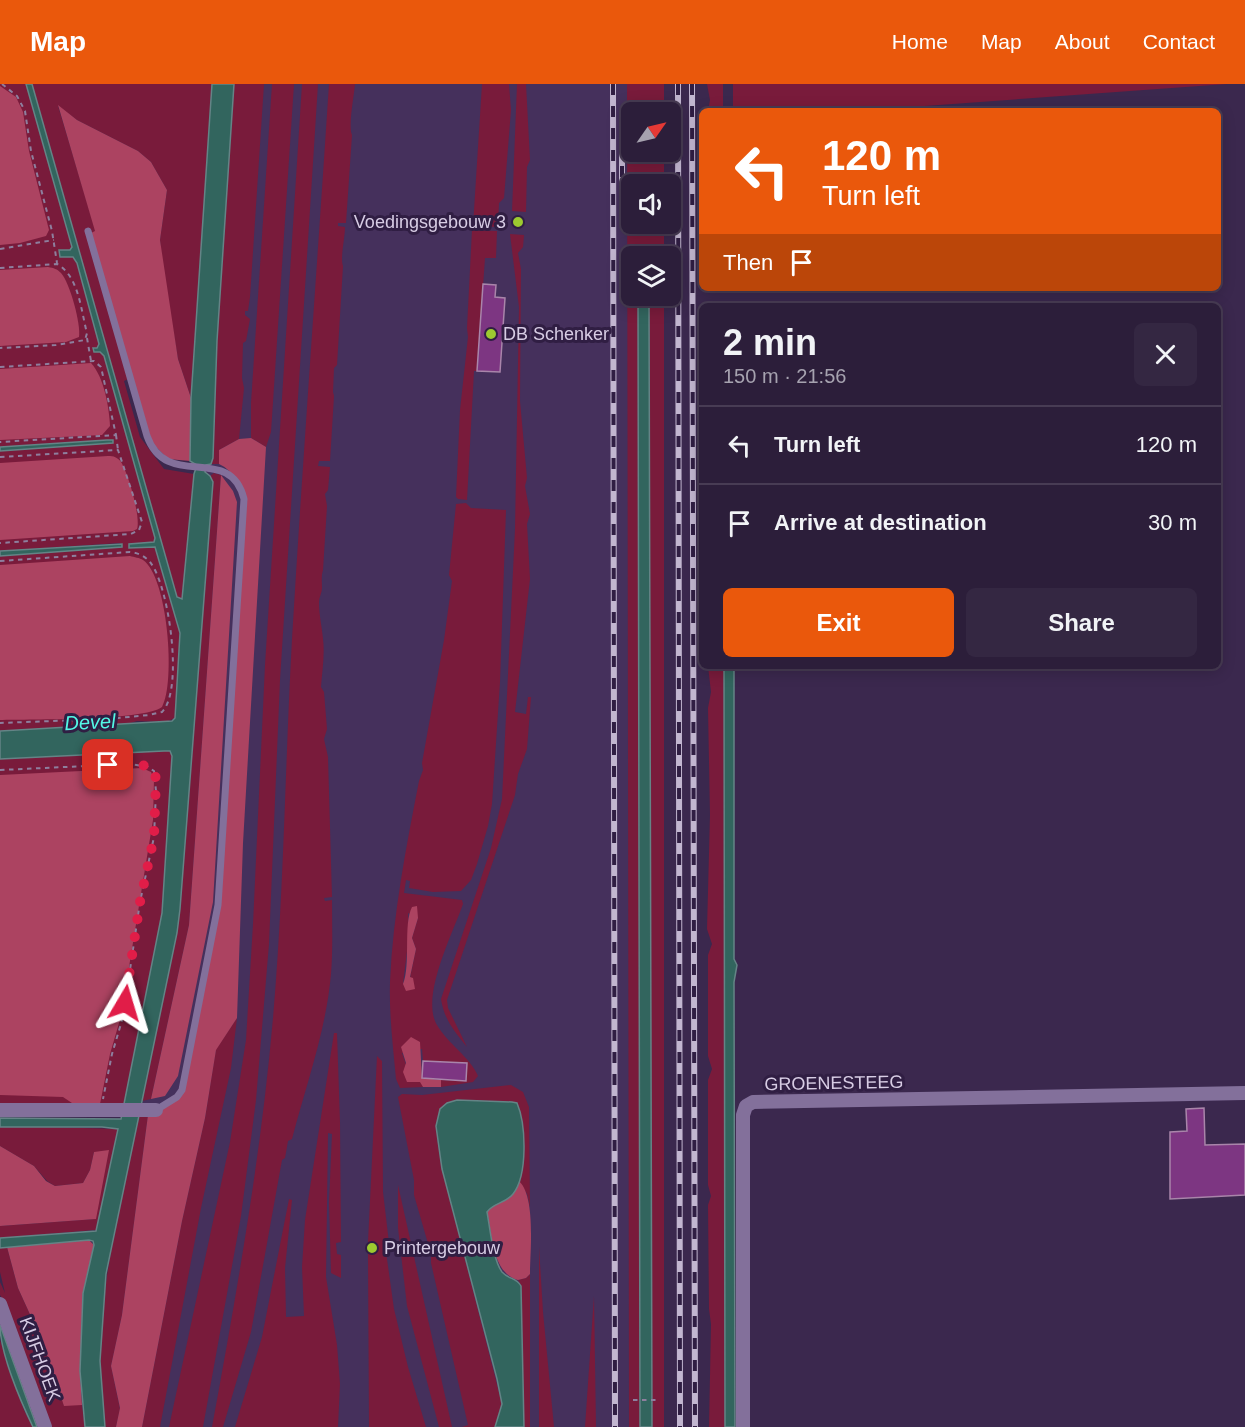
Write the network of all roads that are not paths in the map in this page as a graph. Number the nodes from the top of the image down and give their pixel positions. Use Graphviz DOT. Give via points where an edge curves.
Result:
graph roads {
  1 [pos="88,231"];
  2 [pos="1245,1093"];
  3 [pos="0,1110"];
  4 [pos="150,1110"];
  5 [pos="0,1304"];
  6 [pos="45,1427"];
  7 [pos="743,1427"];
  1 -- 4 [label="lane" via="149,444 167,463 219,470 234,479 244,498 218,904 182,1090 177,1097"];
  2 -- 7 [label="street, GROENESTEEG" via="753,1102 746,1106"];
  3 -- 4 [label="street"];
  5 -- 6 [label="street, KIJFHOEK"];
}
